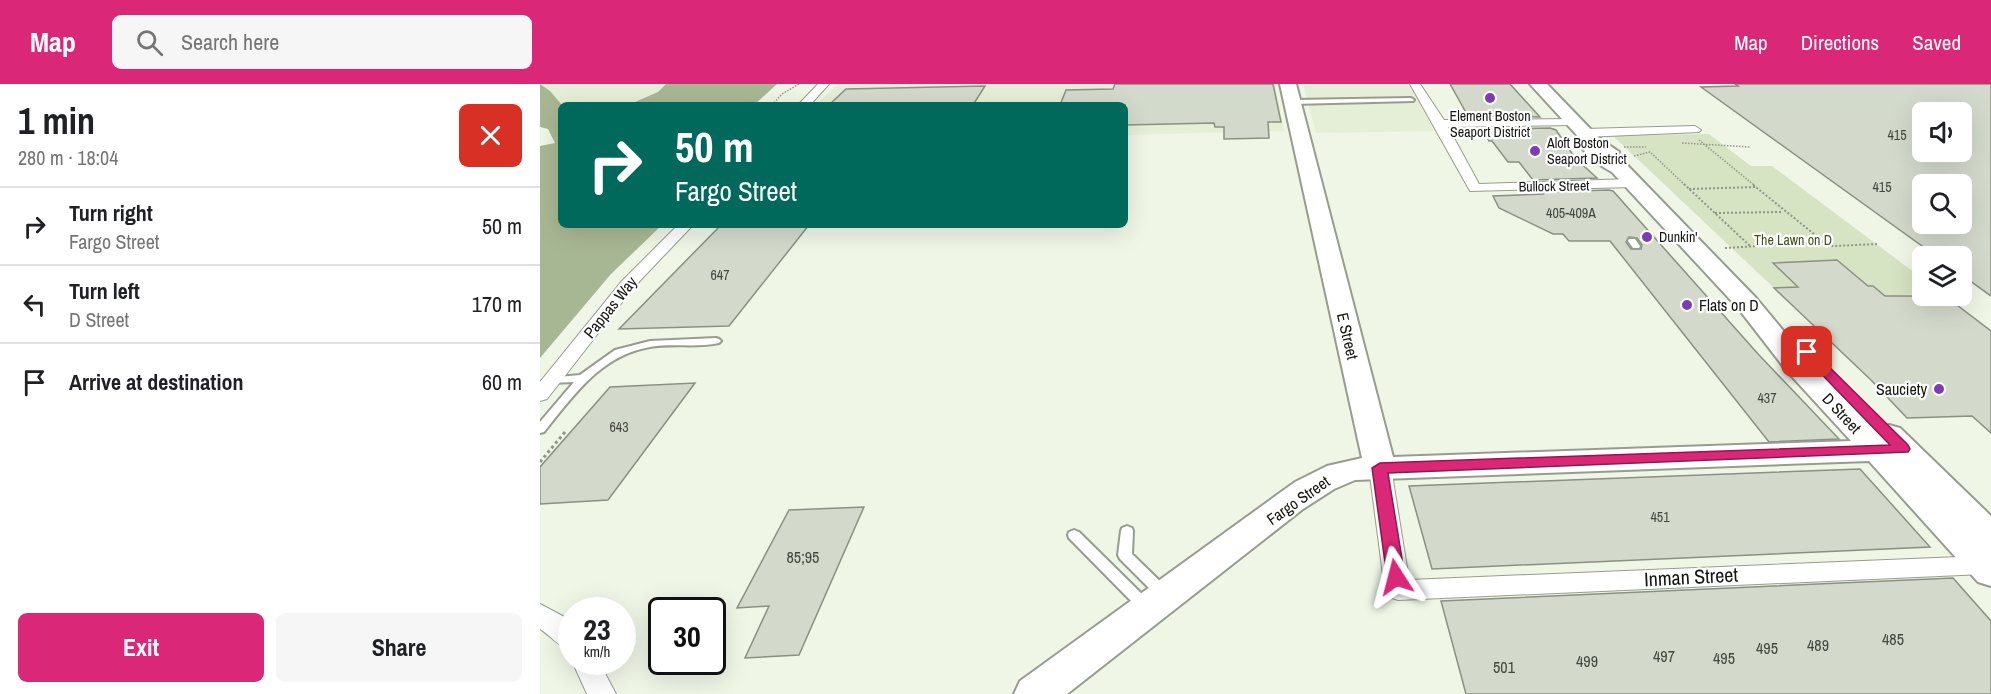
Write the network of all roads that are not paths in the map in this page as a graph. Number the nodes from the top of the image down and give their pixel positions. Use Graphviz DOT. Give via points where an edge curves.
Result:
graph roads {
  1 [pos="824,84"];
  2 [pos="1414,84"];
  3 [pos="1538,84"];
  4 [pos="1290,93"];
  5 [pos="1412,100"];
  6 [pos="807,102"];
  7 [pos="1440,124"];
  8 [pos="1584,132"];
  9 [pos="1695,134"];
  10 [pos="1626,164"];
  11 [pos="683,228"];
  12 [pos="716,340"];
  13 [pos="583,378"];
  14 [pos="551,380"];
  15 [pos="540,395"];
  16 [pos="540,429"];
  17 [pos="1890,450"];
  18 [pos="1380,468"];
  19 [pos="1127,531"];
  20 [pos="1074,535"];
  21 [pos="1989,558"];
  22 [pos="1398,590"];
  23 [pos="1157,603"];
  24 [pos="540,615"];
  25 [pos="558,626"];
  26 [pos="592,675"];
  27 [pos="602,694"];
  28 [pos="1035,694"];
  1 -- 6 [label="street"];
  2 -- 7 [label="street"];
  3 -- 8 [label="street, D Street"];
  4 -- 5 [label="lane"];
  4 -- 18 [label="street, E Street"];
  7 -- 8 [label="street"];
  7 -- 10 [label="street, Bullock Street" via="1475,188"];
  8 -- 9 [label="street"];
  8 -- 10 [label="street, D Street" via="1591,148 1606,162"];
  10 -- 17 [label="street, D Street" via="1789,356"];
  11 -- 14 [label="street, Pappas Way" via="628,284"];
  12 -- 13 [label="lane" via="650,344 619,352"];
  13 -- 14 [label="lane"];
  13 -- 16 [label="lane"];
  14 -- 15 [label="street, Pappas Way"];
  17 -- 18 [label="street, Fargo Street"];
  17 -- 21 [label="street, D Street"];
  18 -- 22 [label="street, E Street"];
  18 -- 23 [label="street, Fargo Street" via="1354,469 1330,476"];
  19 -- 23 [label="lane" via="1125,555"];
  20 -- 23 [label="lane"];
  21 -- 22 [label="street, Inman Street"];
  23 -- 28 [label="street, Fargo Street"];
  24 -- 25 [label="street"];
  26 -- 27 [label="street"];
}
